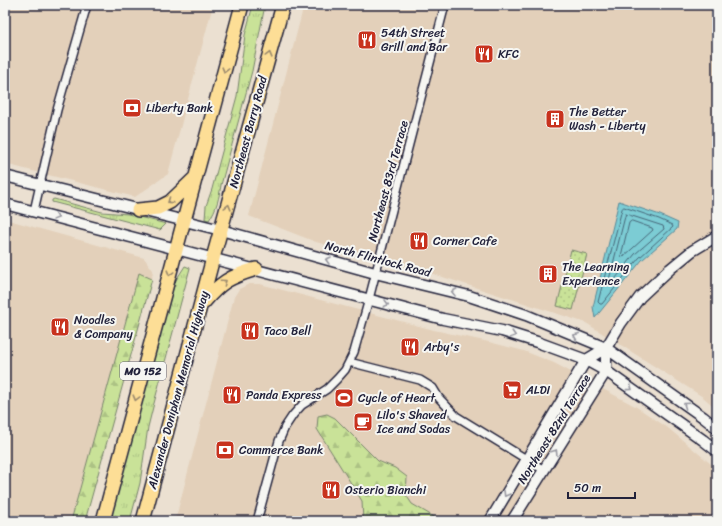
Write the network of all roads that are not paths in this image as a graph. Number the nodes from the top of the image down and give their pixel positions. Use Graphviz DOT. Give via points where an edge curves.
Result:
graph roads {
  1 [pos="87,5"];
  2 [pos="242,5"];
  3 [pos="282,5"];
  4 [pos="445,5"];
  5 [pos="5,176"];
  6 [pos="195,178"];
  7 [pos="40,185"];
  8 [pos="5,204"];
  9 [pos="138,210"];
  10 [pos="34,211"];
  11 [pos="184,221"];
  12 [pos="222,230"];
  13 [pos="717,236"];
  14 [pos="176,248"];
  15 [pos="213,258"];
  16 [pos="256,269"];
  17 [pos="375,273"];
  18 [pos="369,299"];
  19 [pos="200,306"];
  20 [pos="606,348"];
  21 [pos="586,360"];
  22 [pos="350,362"];
  23 [pos="606,371"];
  24 [pos="717,428"];
  25 [pos="717,452"];
  26 [pos="527,459"];
  27 [pos="544,470"];
  28 [pos="103,521"];
  29 [pos="143,521"];
  30 [pos="257,521"];
  31 [pos="490,521"];
  32 [pos="512,521"];
  1 -- 7 [label="street" via="57,110"];
  2 -- 6 [label="highway, MO 152, one-way"];
  12 -- 3 [label="highway, Northeast Barry Road / MO 152, one-way"];
  4 -- 17 [label="street, Northeast 83rd Terrace"];
  5 -- 7 [label="main road, North Flintlock Road"];
  6 -- 9 [label="highway, one-way" via="170,202 158,208"];
  6 -- 11 [label="highway, MO 152"];
  7 -- 9 [label="main road, North Flintlock Road"];
  7 -- 10 [label="street"];
  8 -- 10 [label="main road"];
  9 -- 11 [label="main road, North Flintlock Road"];
  10 -- 14 [label="main road, one-way"];
  11 -- 12 [label="main road, North Flintlock Road"];
  11 -- 14 [label="highway, MO 152"];
  12 -- 15 [label="highway, Northeast Barry Road / MO 152"];
  17 -- 12 [label="main road, North Flintlock Road, one-way"];
  13 -- 20 [label="main road, Northeast 82nd Terrace" via="692,251 640,297"];
  14 -- 15 [label="main road"];
  14 -- 28 [label="highway, MO 152, one-way"];
  15 -- 16 [label="main road"];
  15 -- 19 [label="highway, Alexander Doniphan Memorial Highway / MO 152"];
  16 -- 18 [label="main road"];
  19 -- 16 [label="highway, one-way" via="226,280"];
  17 -- 18 [label="street, Northeast 83rd Terrace"];
  20 -- 17 [label="main road, North Flintlock Road, one-way" via="526,315 470,296"];
  18 -- 21 [label="main road, one-way" via="502,332"];
  18 -- 22 [label="street, Northeast 83rd Terrace"];
  19 -- 29 [label="highway, Alexander Doniphan Memorial Highway / MO 152"];
  20 -- 21 [label="main road, Northeast 82nd Terrace"];
  20 -- 23 [label="main road, Northeast 82nd Terrace"];
  24 -- 20 [label="main road, North Flintlock Road, one-way"];
  21 -- 23 [label="main road"];
  21 -- 26 [label="main road, Northeast 82nd Terrace"];
  22 -- 26 [label="street" via="427,383 456,416"];
  22 -- 30 [label="street, Northeast 83rd Terrace" via="327,389 302,405 285,427 279,440"];
  23 -- 25 [label="main road, one-way"];
  27 -- 23 [label="main road, Northeast 82nd Terrace, one-way"];
  26 -- 27 [label="street"];
  26 -- 31 [label="main road, Northeast 82nd Terrace, one-way"];
  27 -- 32 [label="main road, Northeast 82nd Terrace"];
}
